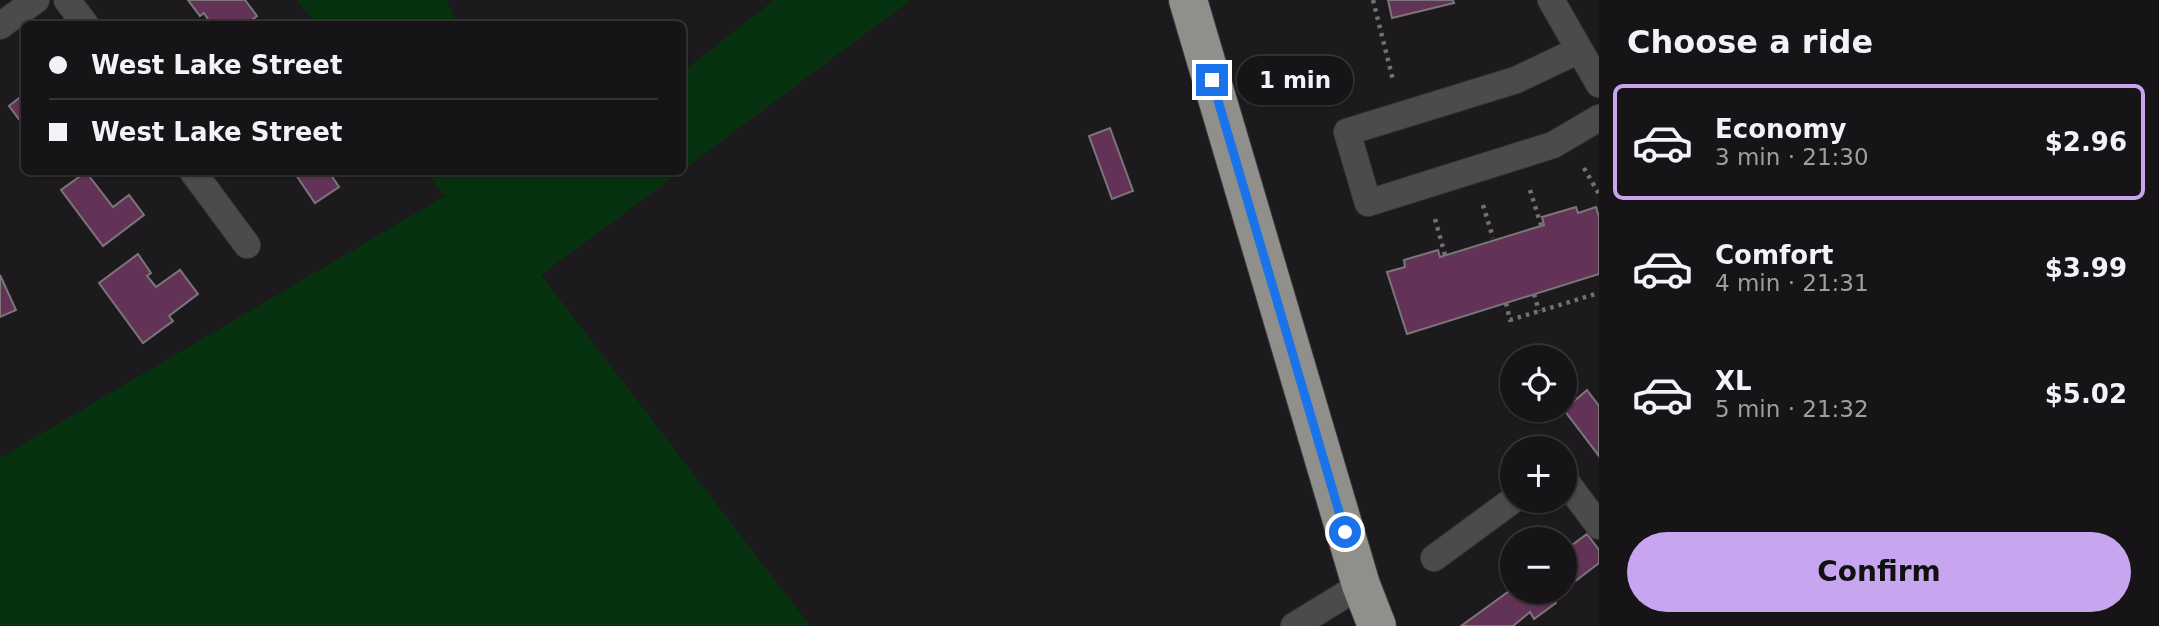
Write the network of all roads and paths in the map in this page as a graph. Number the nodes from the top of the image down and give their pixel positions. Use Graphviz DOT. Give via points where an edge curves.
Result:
graph roads {
  1 [pos="36,0"];
  2 [pos="67,0"];
  3 [pos="1188,0"];
  4 [pos="1373,0"];
  5 [pos="1551,0"];
  6 [pos="83,21"];
  7 [pos="0,26"];
  8 [pos="1579,50"];
  9 [pos="1393,80"];
  10 [pos="1599,84"];
  11 [pos="1597,125"];
  12 [pos="1584,168"];
  13 [pos="195,175"];
  14 [pos="1530,190"];
  15 [pos="1599,194"];
  16 [pos="1483,205"];
  17 [pos="1435,219"];
  18 [pos="1541,225"];
  19 [pos="1493,238"];
  20 [pos="247,245"];
  21 [pos="1445,255"];
  22 [pos="1599,293"];
  23 [pos="1534,295"];
  24 [pos="1506,303"];
  25 [pos="1539,311"];
  26 [pos="1577,496"];
  27 [pos="1500,510"];
  28 [pos="1599,526"];
  29 [pos="1434,558"];
  30 [pos="1361,585"];
  31 [pos="1294,626"];
  32 [pos="1377,626"];
  1 -- 7 [label="street"];
  2 -- 6 [label="street"];
  3 -- 30 [label="highway"];
  4 -- 9 [label="path"];
  5 -- 8 [label="street"];
  8 -- 10 [label="street"];
  8 -- 11 [label="street" via="1516,80 1348,132 1368,203 1553,145"];
  12 -- 15 [label="path"];
  13 -- 20 [label="street"];
  14 -- 18 [label="path"];
  16 -- 19 [label="path"];
  17 -- 21 [label="path"];
  22 -- 25 [label="path"];
  23 -- 25 [label="path"];
  24 -- 25 [label="path" via="1510,320"];
  26 -- 28 [label="street"];
  27 -- 29 [label="street"];
  30 -- 31 [label="street"];
  30 -- 32 [label="highway"];
}
